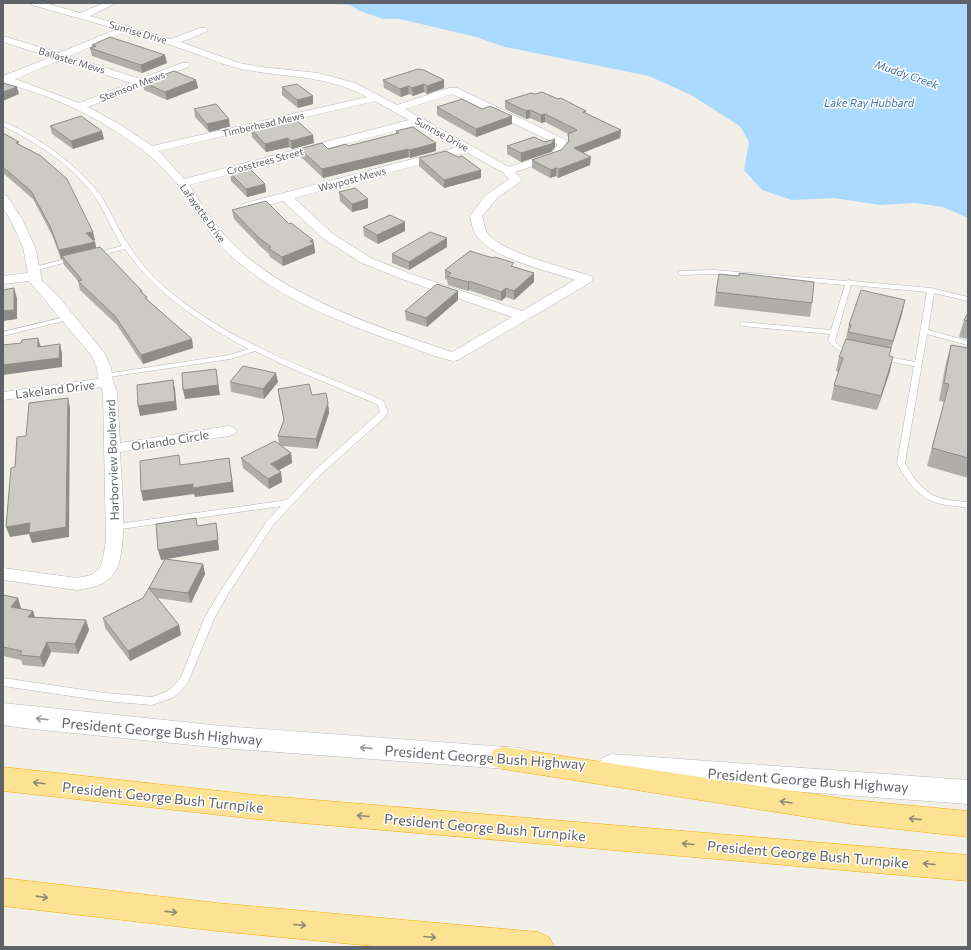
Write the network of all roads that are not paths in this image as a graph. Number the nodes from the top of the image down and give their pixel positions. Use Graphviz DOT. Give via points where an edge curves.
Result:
graph roads {
  1 [pos="35,3"];
  2 [pos="112,4"];
  3 [pos="81,16"];
  4 [pos="127,28"];
  5 [pos="203,30"];
  6 [pos="3,40"];
  7 [pos="172,42"];
  8 [pos="61,56"];
  9 [pos="185,65"];
  10 [pos="4,79"];
  11 [pos="140,83"];
  12 [pos="376,98"];
  13 [pos="79,107"];
  14 [pos="396,109"];
  15 [pos="419,121"];
  16 [pos="3,124"];
  17 [pos="468,148"];
  18 [pos="150,150"];
  19 [pos="508,171"];
  20 [pos="182,184"];
  21 [pos="285,196"];
  22 [pos="3,200"];
  23 [pos="236,210"];
  24 [pos="126,247"];
  25 [pos="90,255"];
  26 [pos="83,257"];
  27 [pos="33,272"];
  28 [pos="680,273"];
  29 [pos="3,280"];
  30 [pos="849,282"];
  31 [pos="931,290"];
  32 [pos="968,299"];
  33 [pos="524,316"];
  34 [pos="69,318"];
  35 [pos="742,324"];
  36 [pos="924,331"];
  37 [pos="834,332"];
  38 [pos="3,334"];
  39 [pos="968,343"];
  40 [pos="254,349"];
  41 [pos="863,354"];
  42 [pos="879,357"];
  43 [pos="918,364"];
  44 [pos="106,379"];
  45 [pos="3,396"];
  46 [pos="229,431"];
  47 [pos="111,449"];
  48 [pos="289,502"];
  49 [pos="968,505"];
  50 [pos="114,527"];
  51 [pos="3,574"];
  52 [pos="3,682"];
  53 [pos="3,714"];
  54 [pos="503,758"];
  55 [pos="3,778"];
  56 [pos="968,792"];
  57 [pos="968,824"];
  58 [pos="968,868"];
  59 [pos="3,892"];
  60 [pos="538,947"];
  1 -- 3 [label="street, Sunrise Drive"];
  2 -- 3 [label="street"];
  3 -- 4 [label="street, Sunrise Drive"];
  4 -- 7 [label="street, Sunrise Drive"];
  4 -- 8 [label="street"];
  5 -- 7 [label="street"];
  6 -- 8 [label="street, Ballaster Mews"];
  7 -- 12 [label="street, Sunrise Drive" via="237,65 335,80"];
  8 -- 10 [label="street"];
  8 -- 11 [label="street, Ballaster Mews"];
  9 -- 11 [label="street, Stemson Mews"];
  10 -- 13 [label="street, Lafayette Drive"];
  11 -- 13 [label="street, Stemson Mews"];
  12 -- 14 [label="street, Sunrise Drive"];
  12 -- 18 [label="street, Timberhead Mews"];
  13 -- 18 [label="street, Lafayette Drive"];
  14 -- 15 [label="street, Sunrise Drive"];
  14 -- 19 [label="street" via="453,90 562,142 562,148 556,154"];
  15 -- 17 [label="street, Sunrise Drive"];
  15 -- 20 [label="street, Crosstrees Street"];
  16 -- 24 [label="lane" via="46,149 76,174 97,196"];
  17 -- 19 [label="street, Sunrise Drive"];
  17 -- 21 [label="street, Waypost Mews"];
  18 -- 20 [label="street, Lafayette Drive"];
  19 -- 33 [label="street" via="516,180 489,196 476,216 483,236 494,245 513,254 586,279"];
  20 -- 33 [label="street, Lafayette Drive" via="227,246 278,285 350,321 453,357"];
  21 -- 23 [label="street, Waypost Mews"];
  21 -- 33 [label="street" via="307,219 358,256 412,279"];
  22 -- 27 [label="street, Harborview Boulevard" via="16,219 29,247"];
  24 -- 25 [label="lane"];
  24 -- 40 [label="lane" via="158,284 186,308"];
  26 -- 27 [label="lane"];
  27 -- 29 [label="street"];
  27 -- 34 [label="street, Harborview Boulevard" via="36,282"];
  28 -- 30 [label="lane" via="714,272"];
  30 -- 31 [label="lane"];
  30 -- 37 [label="lane"];
  31 -- 32 [label="lane"];
  31 -- 36 [label="lane"];
  34 -- 38 [label="lane"];
  34 -- 44 [label="street, Harborview Boulevard" via="98,354"];
  35 -- 37 [label="lane"];
  36 -- 39 [label="lane"];
  36 -- 43 [label="lane"];
  37 -- 41 [label="lane" via="831,341 840,350"];
  40 -- 44 [label="lane" via="230,357"];
  40 -- 48 [label="lane" via="375,400 383,408 382,416 318,472"];
  42 -- 43 [label="lane"];
  43 -- 49 [label="lane" via="901,463 905,472 925,493 937,500"];
  44 -- 45 [label="street, Lakeland Drive"];
  44 -- 47 [label="street, Harborview Boulevard" via="110,392"];
  46 -- 47 [label="street, Orlando Circle"];
  47 -- 50 [label="street, Harborview Boulevard"];
  48 -- 50 [label="lane"];
  48 -- 52 [label="lane" via="270,523 224,592 209,619 185,679 169,695 152,701"];
  50 -- 51 [label="street, Harborview Boulevard" via="112,558 107,571 97,579 77,584"];
  54 -- 53 [label="main road, President George Bush Highway, one-way" via="222,738"];
  54 -- 56 [label="main road, President George Bush Highway"];
  57 -- 54 [label="highway, one-way" via="852,812"];
  58 -- 55 [label="highway, President George Bush Turnpike, one-way" via="256,807"];
  59 -- 60 [label="highway, one-way" via="217,917"];
}
